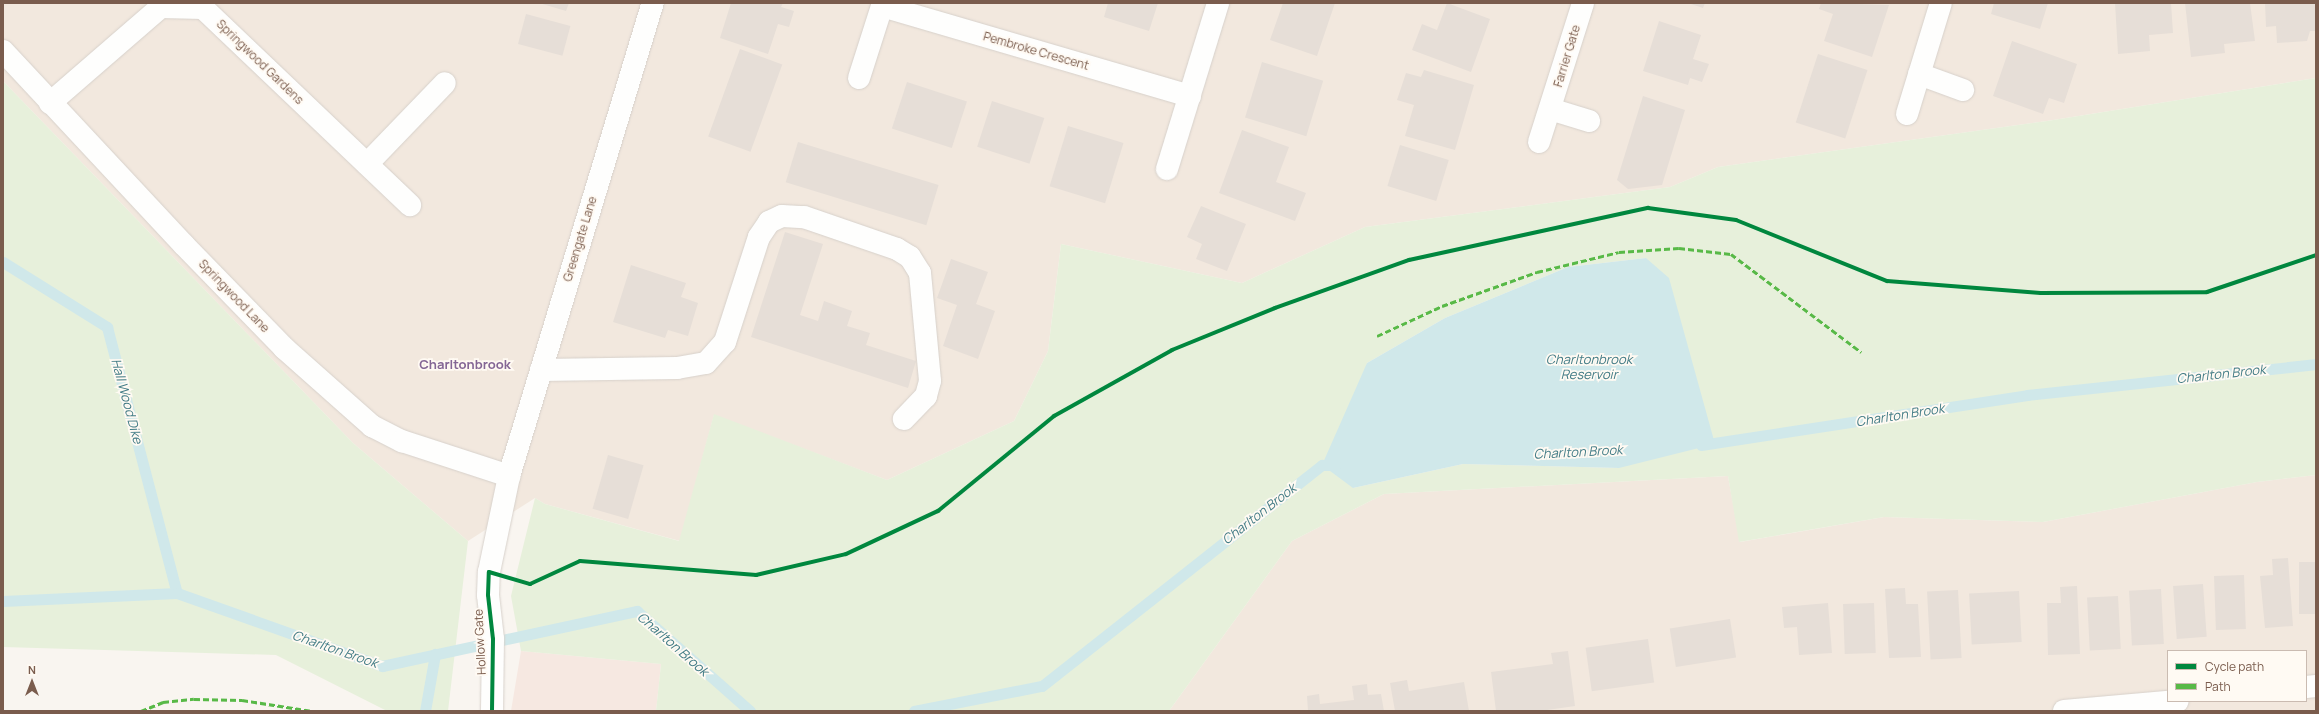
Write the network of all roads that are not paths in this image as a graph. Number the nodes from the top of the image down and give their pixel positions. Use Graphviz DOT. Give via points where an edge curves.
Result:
graph roads {
  1 [pos="653,3"];
  2 [pos="1218,3"];
  3 [pos="1583,3"];
  4 [pos="1941,3"];
  5 [pos="883,4"];
  6 [pos="3,51"];
  7 [pos="1919,74"];
  8 [pos="859,78"];
  9 [pos="445,83"];
  10 [pos="1963,90"];
  11 [pos="1190,96"];
  12 [pos="50,103"];
  13 [pos="1550,109"];
  14 [pos="1907,114"];
  15 [pos="1589,121"];
  16 [pos="1539,142"];
  17 [pos="367,164"];
  18 [pos="1167,169"];
  19 [pos="410,205"];
  20 [pos="541,370"];
  21 [pos="904,419"];
  22 [pos="509,476"];
  23 [pos="2167,702"];
  24 [pos="492,706"];
  25 [pos="2064,711"];
  1 -- 20 [label="street, Greengate Lane"];
  2 -- 11 [label="street"];
  3 -- 13 [label="street, Farrier Gate"];
  4 -- 7 [label="street"];
  5 -- 8 [label="street, Pembroke Crescent"];
  5 -- 11 [label="street, Pembroke Crescent"];
  6 -- 12 [label="street, Springwood Lane"];
  7 -- 10 [label="street"];
  7 -- 14 [label="street"];
  9 -- 17 [label="street"];
  11 -- 18 [label="street"];
  12 -- 17 [label="street, Springwood Gardens" via="161,7 203,8"];
  12 -- 22 [label="street, Springwood Lane" via="284,348 372,426 402,441"];
  13 -- 15 [label="street"];
  13 -- 16 [label="street, Farrier Gate"];
  17 -- 19 [label="street, Springwood Gardens"];
  20 -- 21 [label="street" via="677,368 706,363 725,342 762,232 769,222 782,216 804,217 897,249 910,257 920,273 930,381 926,396"];
  20 -- 22 [label="street, Greengate Lane"];
  22 -- 24 [label="street, Hollow Gate" via="489,572 488,595 493,639"];
  23 -- 25 [label="street"];
}
